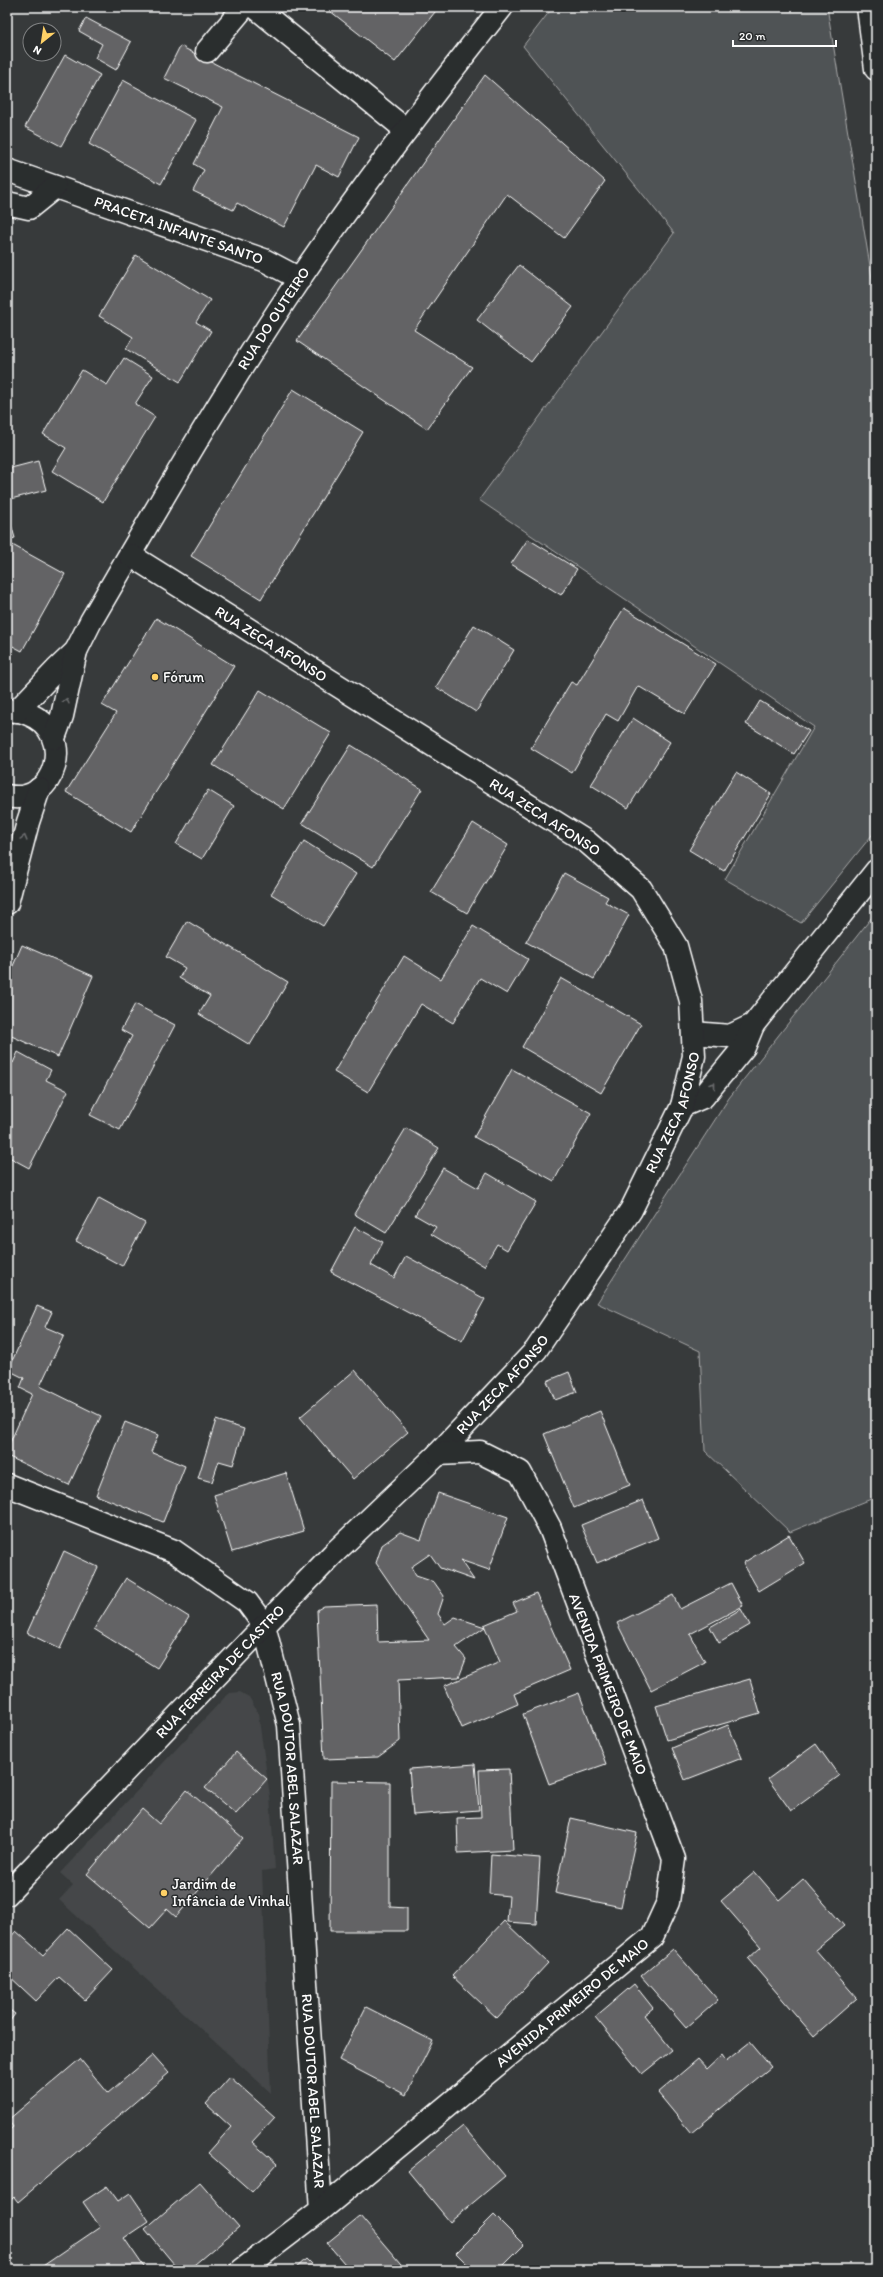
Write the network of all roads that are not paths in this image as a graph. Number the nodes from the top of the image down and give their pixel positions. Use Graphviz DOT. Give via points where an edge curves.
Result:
graph roads {
  1 [pos="244,7"];
  2 [pos="255,7"];
  3 [pos="502,7"];
  4 [pos="868,7"];
  5 [pos="207,52"];
  6 [pos="876,68"];
  7 [pos="406,130"];
  8 [pos="7,170"];
  9 [pos="55,187"];
  10 [pos="7,203"];
  11 [pos="300,279"];
  12 [pos="130,555"];
  13 [pos="76,651"];
  14 [pos="12,711"];
  15 [pos="54,738"];
  16 [pos="40,789"];
  17 [pos="9,798"];
  18 [pos="876,872"];
  19 [pos="7,903"];
  20 [pos="753,1025"];
  21 [pos="693,1033"];
  22 [pos="682,1106"];
  23 [pos="438,1454"];
  24 [pos="7,1485"];
  25 [pos="264,1625"];
  26 [pos="7,1894"];
  27 [pos="321,2210"];
  28 [pos="242,2270"];
  1 -- 5 [label="street"];
  2 -- 7 [label="street"];
  3 -- 7 [label="street, RUA DO OUTEIRO"];
  4 -- 6 [label="street"];
  7 -- 11 [label="street, RUA DO OUTEIRO"];
  8 -- 9 [label="street, PRACETA INFANTE SANTO"];
  9 -- 10 [label="street" via="29,208"];
  9 -- 11 [label="street, PRACETA INFANTE SANTO" via="264,260"];
  11 -- 12 [label="street, RUA DO OUTEIRO" via="216,411"];
  12 -- 13 [label="street, RUA DO OUTEIRO"];
  12 -- 21 [label="street, RUA ZECA AFONSO" via="587,842 641,888 676,946 691,1001"];
  13 -- 14 [label="street, RUA DO OUTEIRO"];
  15 -- 13 [label="street, RUA DO OUTEIRO, one-way" via="64,708"];
  14 -- 15 [label="street" via="36,717 47,726"];
  15 -- 16 [label="street" via="57,752 55,766 49,779"];
  16 -- 17 [label="street"];
  19 -- 16 [label="street, one-way" via="28,822"];
  18 -- 20 [label="street"];
  20 -- 21 [label="street" via="730,1036"];
  22 -- 20 [label="street, one-way" via="704,1097 744,1047"];
  21 -- 22 [label="street, RUA ZECA AFONSO" via="694,1056"];
  22 -- 23 [label="street, RUA ZECA AFONSO" via="631,1210 536,1350"];
  23 -- 25 [label="street, RUA FERREIRA DE CASTRO" via="333,1554"];
  23 -- 27 [label="street, AVENIDA PRIMEIRO DE MAIO" via="480,1452 520,1472 550,1528 674,1859 668,1902 652,1937"];
  24 -- 25 [label="street, RUA DOUTOR ABEL SALAZAR" via="174,1551 247,1602"];
  25 -- 26 [label="street, RUA FERREIRA DE CASTRO"];
  25 -- 27 [label="street, RUA DOUTOR ABEL SALAZAR" via="289,1725"];
  27 -- 28 [label="street, AVENIDA PRIMEIRO DE MAIO"];
}
